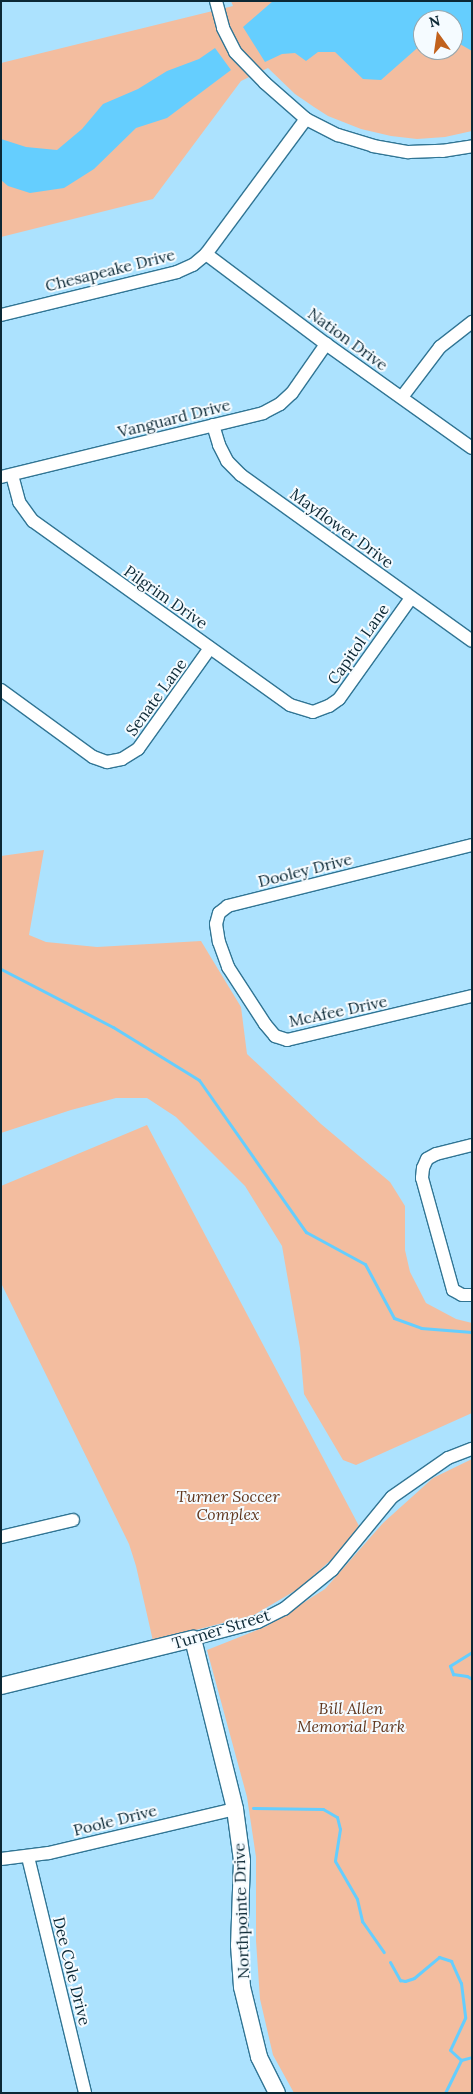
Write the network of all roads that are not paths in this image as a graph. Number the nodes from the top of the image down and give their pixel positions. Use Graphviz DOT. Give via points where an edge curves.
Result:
graph roads {
  1 [pos="216,1"];
  2 [pos="306,119"];
  3 [pos="472,146"];
  4 [pos="206,254"];
  5 [pos="1,314"];
  6 [pos="472,322"];
  7 [pos="326,344"];
  8 [pos="402,397"];
  9 [pos="213,425"];
  10 [pos="472,448"];
  11 [pos="6,476"];
  12 [pos="411,598"];
  13 [pos="472,641"];
  14 [pos="210,648"];
  15 [pos="1,690"];
  16 [pos="329,706"];
  17 [pos="472,845"];
  18 [pos="238,981"];
  19 [pos="472,996"];
  20 [pos="472,1145"];
  21 [pos="472,1295"];
  22 [pos="472,1449"];
  23 [pos="73,1520"];
  24 [pos="1,1537"];
  25 [pos="193,1639"];
  26 [pos="1,1686"];
  27 [pos="235,1810"];
  28 [pos="28,1857"];
  29 [pos="1,1859"];
  30 [pos="85,2093"];
  31 [pos="277,2093"];
  1 -- 2 [label="street" via="235,52 264,83"];
  2 -- 3 [label="street" via="338,135 372,146 408,152"];
  2 -- 4 [label="street, Chesapeake Drive"];
  4 -- 5 [label="street, Chesapeake Drive" via="177,272"];
  4 -- 7 [label="street, Nation Drive"];
  6 -- 8 [label="street" via="440,347"];
  7 -- 8 [label="street, Nation Drive"];
  7 -- 9 [label="street, Vanguard Drive" via="292,393 280,404 263,413"];
  8 -- 10 [label="street, Nation Drive"];
  9 -- 11 [label="street, Vanguard Drive"];
  9 -- 12 [label="street, Mayflower Drive" via="227,461 241,475"];
  11 -- 14 [label="street, Pilgrim Drive" via="33,521"];
  12 -- 13 [label="street, Mayflower Drive"];
  12 -- 16 [label="street, Capitol Lane" via="339,699"];
  14 -- 15 [label="street, Senate Lane" via="138,749 107,762 93,757"];
  14 -- 16 [label="street, Pilgrim Drive" via="290,705 313,712"];
  17 -- 18 [label="street, Dooley Drive" via="228,906 219,913 216,924 228,967"];
  18 -- 19 [label="street, McAfee Drive" via="270,1030 275,1036 287,1040"];
  20 -- 21 [label="street" via="436,1154 423,1168 422,1178 453,1290 462,1295"];
  22 -- 25 [label="street, Turner Street" via="448,1458 392,1496 332,1570 284,1609 258,1622"];
  23 -- 24 [label="street"];
  25 -- 26 [label="street, Turner Street"];
  25 -- 27 [label="street, Northpointe Drive"];
  27 -- 28 [label="street, Poole Drive"];
  27 -- 31 [label="street, Northpointe Drive" via="242,1861 239,1944 242,1987 259,2057"];
  28 -- 29 [label="street, Poole Drive"];
  28 -- 30 [label="street, Dee Cole Drive"];
}
